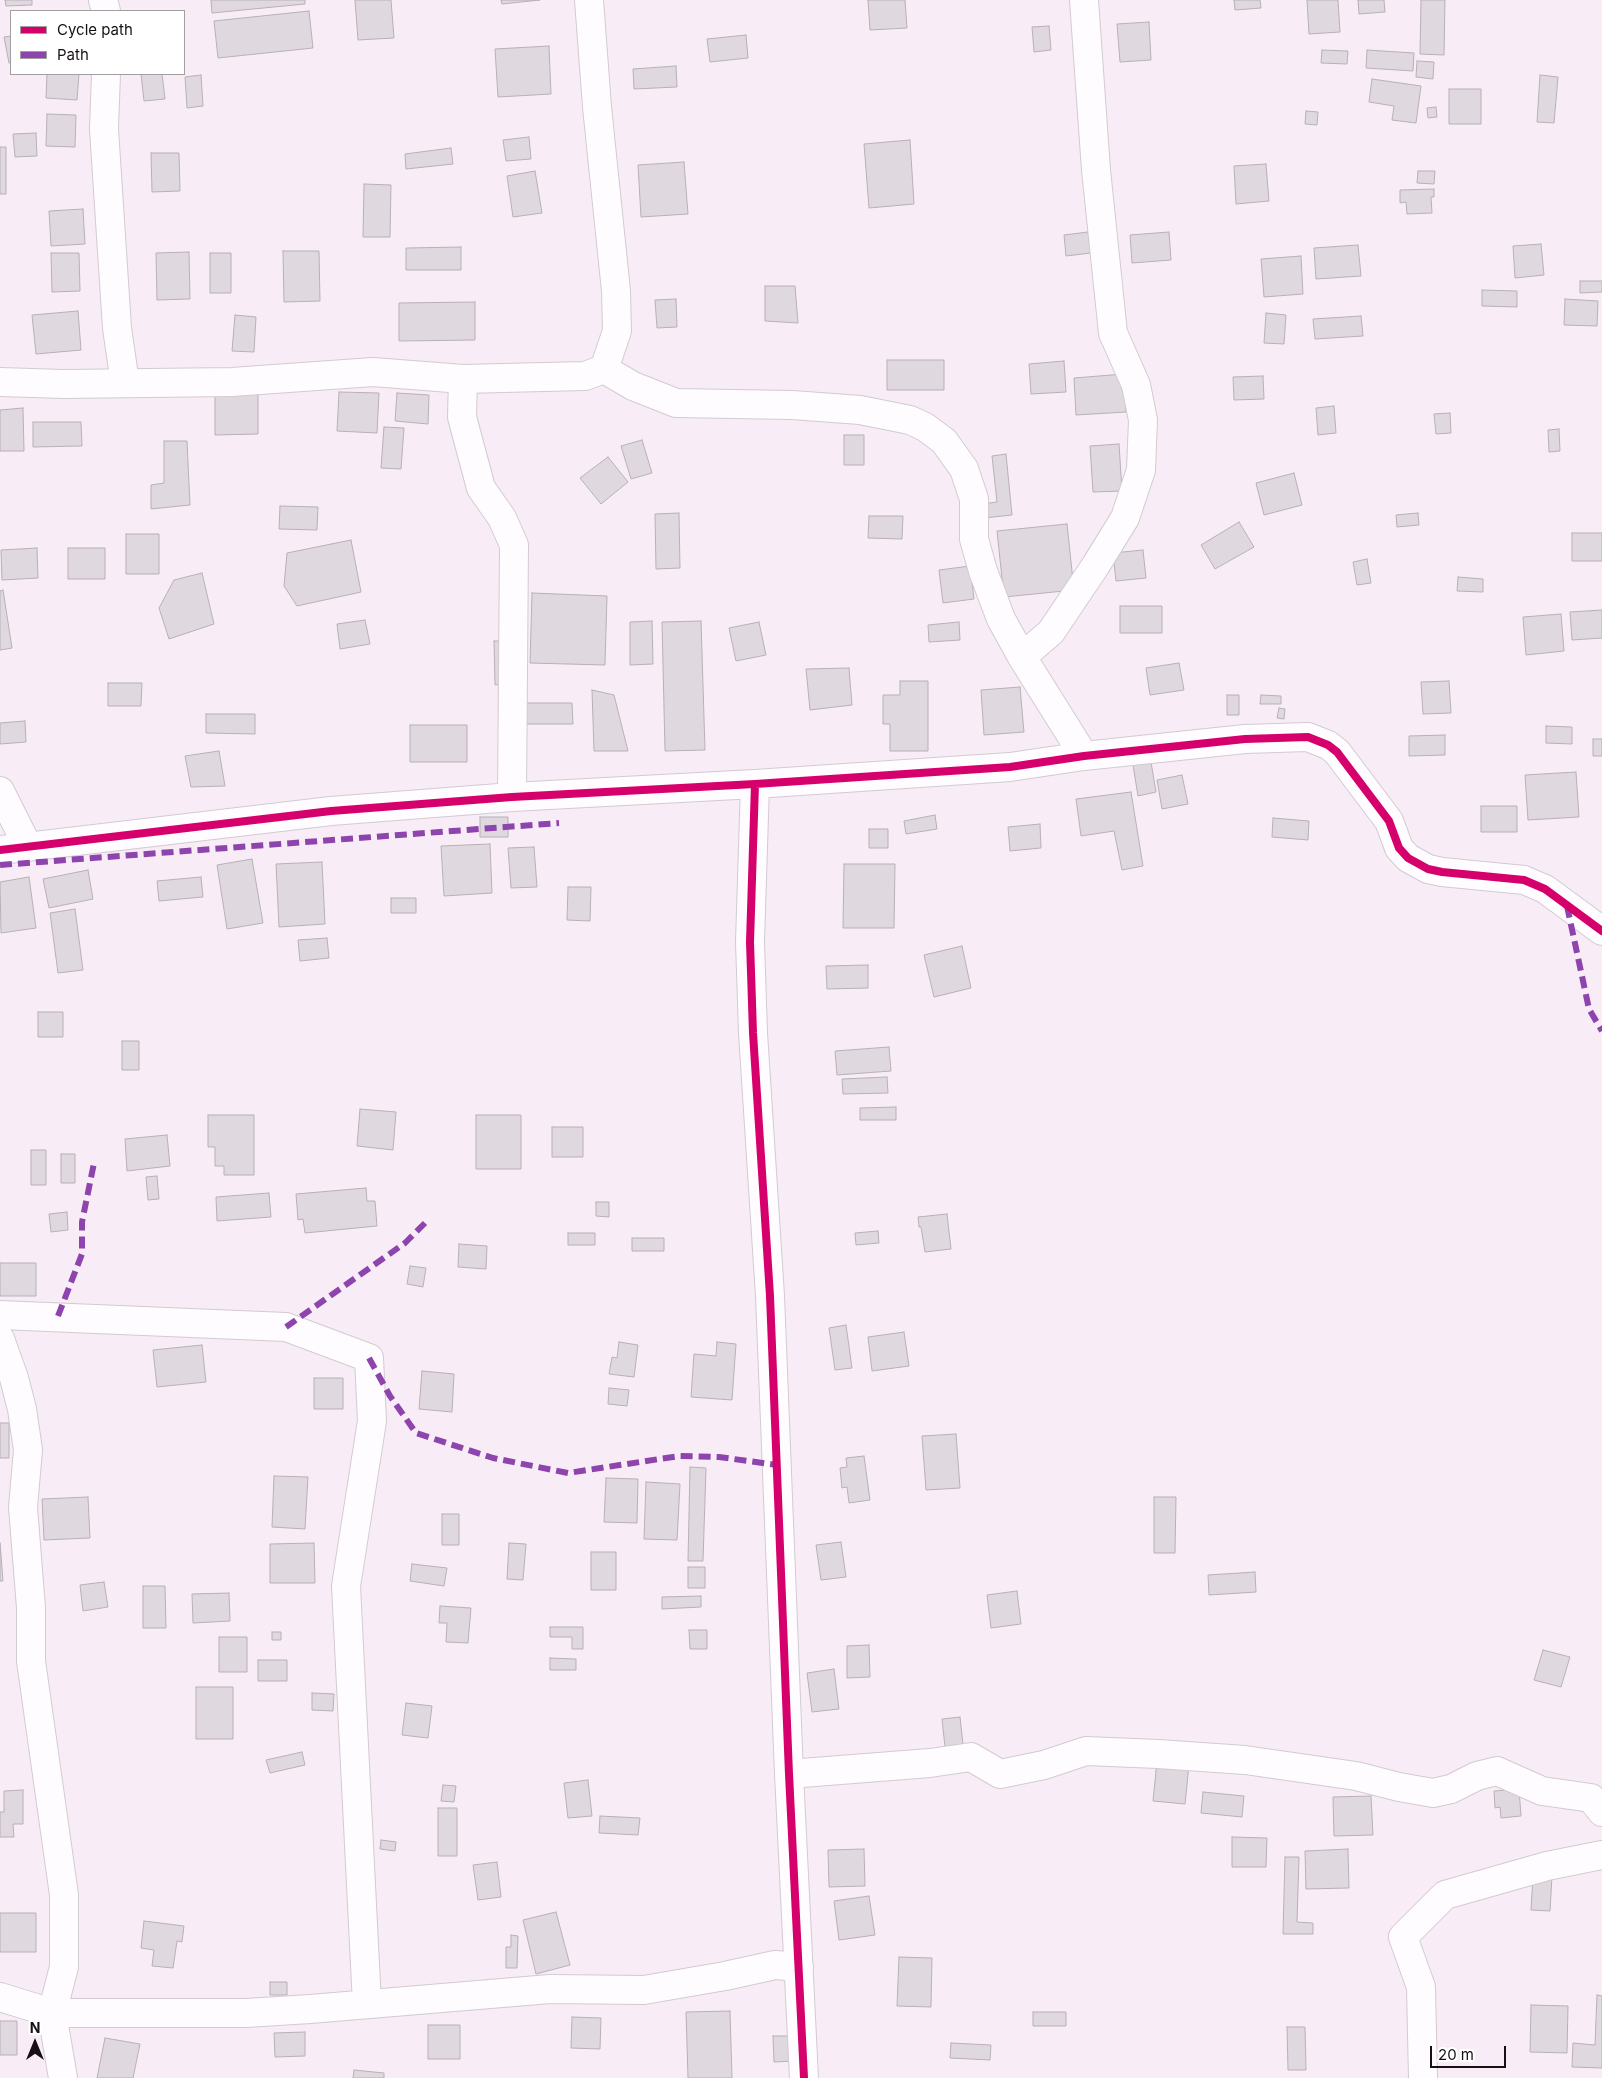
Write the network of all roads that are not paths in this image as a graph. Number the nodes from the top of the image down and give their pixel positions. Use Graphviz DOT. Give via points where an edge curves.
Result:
graph roads {
  1 [pos="589,0"];
  2 [pos="1084,0"];
  3 [pos="106,75"];
  4 [pos="604,369"];
  5 [pos="463,379"];
  6 [pos="0,382"];
  7 [pos="124,383"];
  8 [pos="1022,658"];
  9 [pos="1084,756"];
  10 [pos="755,784"];
  11 [pos="0,791"];
  12 [pos="512,797"];
  13 [pos="28,847"];
  14 [pos="0,850"];
  15 [pos="1602,931"];
  16 [pos="0,1314"];
  17 [pos="0,1339"];
  18 [pos="789,1774"];
  19 [pos="1602,1812"];
  20 [pos="1602,1855"];
  21 [pos="799,1967"];
  22 [pos="0,1997"];
  23 [pos="367,2004"];
  24 [pos="52,2013"];
  25 [pos="63,2078"];
  26 [pos="804,2078"];
  27 [pos="1424,2078"];
  1 -- 4 [label="street" via="616,291 617,331"];
  2 -- 8 [label="street" via="1096,170 1113,333 1136,385 1143,420 1140,470 1125,518 1096,565 1051,632"];
  3 -- 7 [label="street" via="104,129 116,328"];
  4 -- 5 [label="street" via="586,376"];
  4 -- 8 [label="street" via="632,386 676,403 860,410 910,420 944,441 964,469 974,499 974,539 983,571 1001,619"];
  5 -- 7 [label="street" via="373,372 232,382"];
  5 -- 12 [label="street" via="462,416 480,488 502,518 514,545"];
  6 -- 7 [label="street"];
  8 -- 9 [label="street"];
  9 -- 10 [label="street" via="1010,767"];
  9 -- 15 [label="street" via="1285,736 1321,741 1337,752 1389,820 1399,848 1408,858 1428,869 1442,872 1524,880 1545,889"];
  10 -- 12 [label="street"];
  10 -- 18 [label="street" via="750,942 753,1033 770,1296"];
  11 -- 13 [label="street"];
  12 -- 13 [label="street" via="332,811"];
  13 -- 14 [label="street"];
  16 -- 23 [label="street" via="286,1327 369,1358 372,1421 346,1586"];
  17 -- 24 [label="street" via="22,1409 28,1450 23,1507 31,1608 31,1661 64,1895 64,1967"];
  18 -- 19 [label="street" via="971,1757 1000,1774 1044,1765 1086,1751 1158,1754 1246,1760 1356,1776 1433,1793 1496,1771 1542,1791 1591,1798"];
  18 -- 21 [label="street"];
  20 -- 27 [label="street" via="1547,1866 1445,1895 1403,1937 1421,1987"];
  21 -- 23 [label="street" via="775,1965 644,1990 550,1989"];
  21 -- 26 [label="street"];
  22 -- 24 [label="street"];
  23 -- 24 [label="street" via="246,2013"];
  24 -- 25 [label="street"];
}
